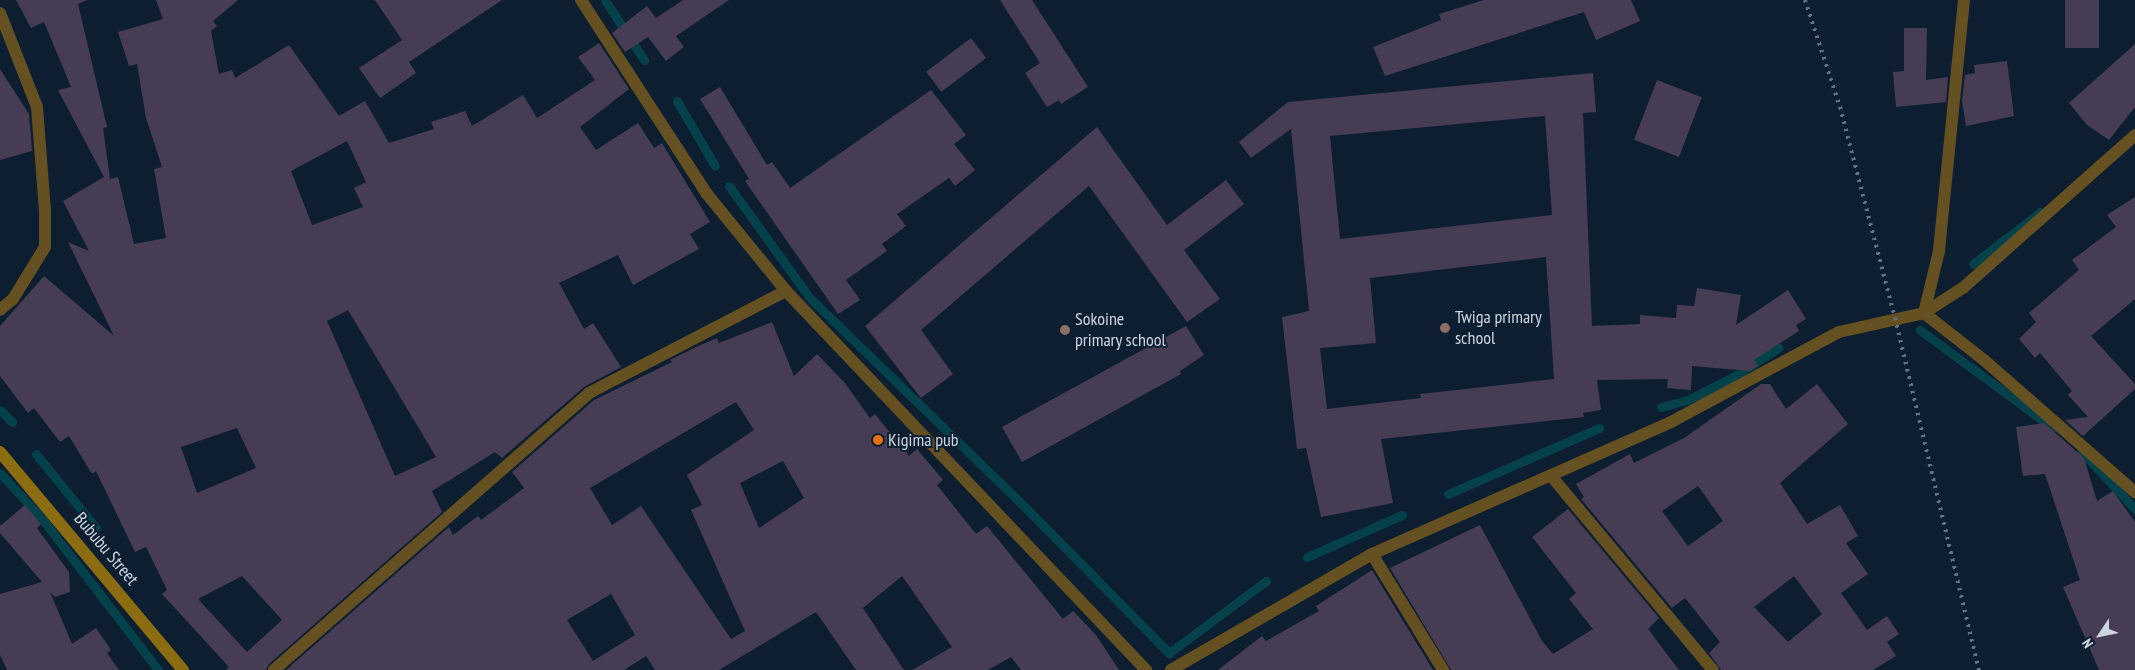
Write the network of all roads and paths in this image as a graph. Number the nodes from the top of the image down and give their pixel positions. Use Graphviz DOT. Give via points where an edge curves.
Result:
graph roads {
  1 [pos="581,0"];
  2 [pos="1964,0"];
  3 [pos="0,13"];
  4 [pos="6,40"];
  5 [pos="2135,135"];
  6 [pos="786,291"];
  7 [pos="0,310"];
  8 [pos="1924,313"];
  9 [pos="0,452"];
  10 [pos="1552,477"];
  11 [pos="2135,492"];
  12 [pos="1372,554"];
  13 [pos="182,670"];
  14 [pos="274,670"];
  15 [pos="1146,670"];
  16 [pos="1171,670"];
  17 [pos="1443,670"];
  18 [pos="1713,670"];
  1 -- 6 [label="street" via="707,194"];
  2 -- 8 [label="street" via="1940,251"];
  3 -- 4 [label="street"];
  4 -- 7 [label="street" via="38,107 45,247 13,299"];
  5 -- 8 [label="street" via="1964,286"];
  6 -- 14 [label="street" via="590,393"];
  6 -- 15 [label="street"];
  8 -- 10 [label="street" via="1839,332 1671,422"];
  8 -- 11 [label="street" via="1984,360"];
  9 -- 13 [label="street, Bububu Street"];
  10 -- 12 [label="street"];
  10 -- 18 [label="street"];
  12 -- 16 [label="street"];
  12 -- 17 [label="street"];
}
